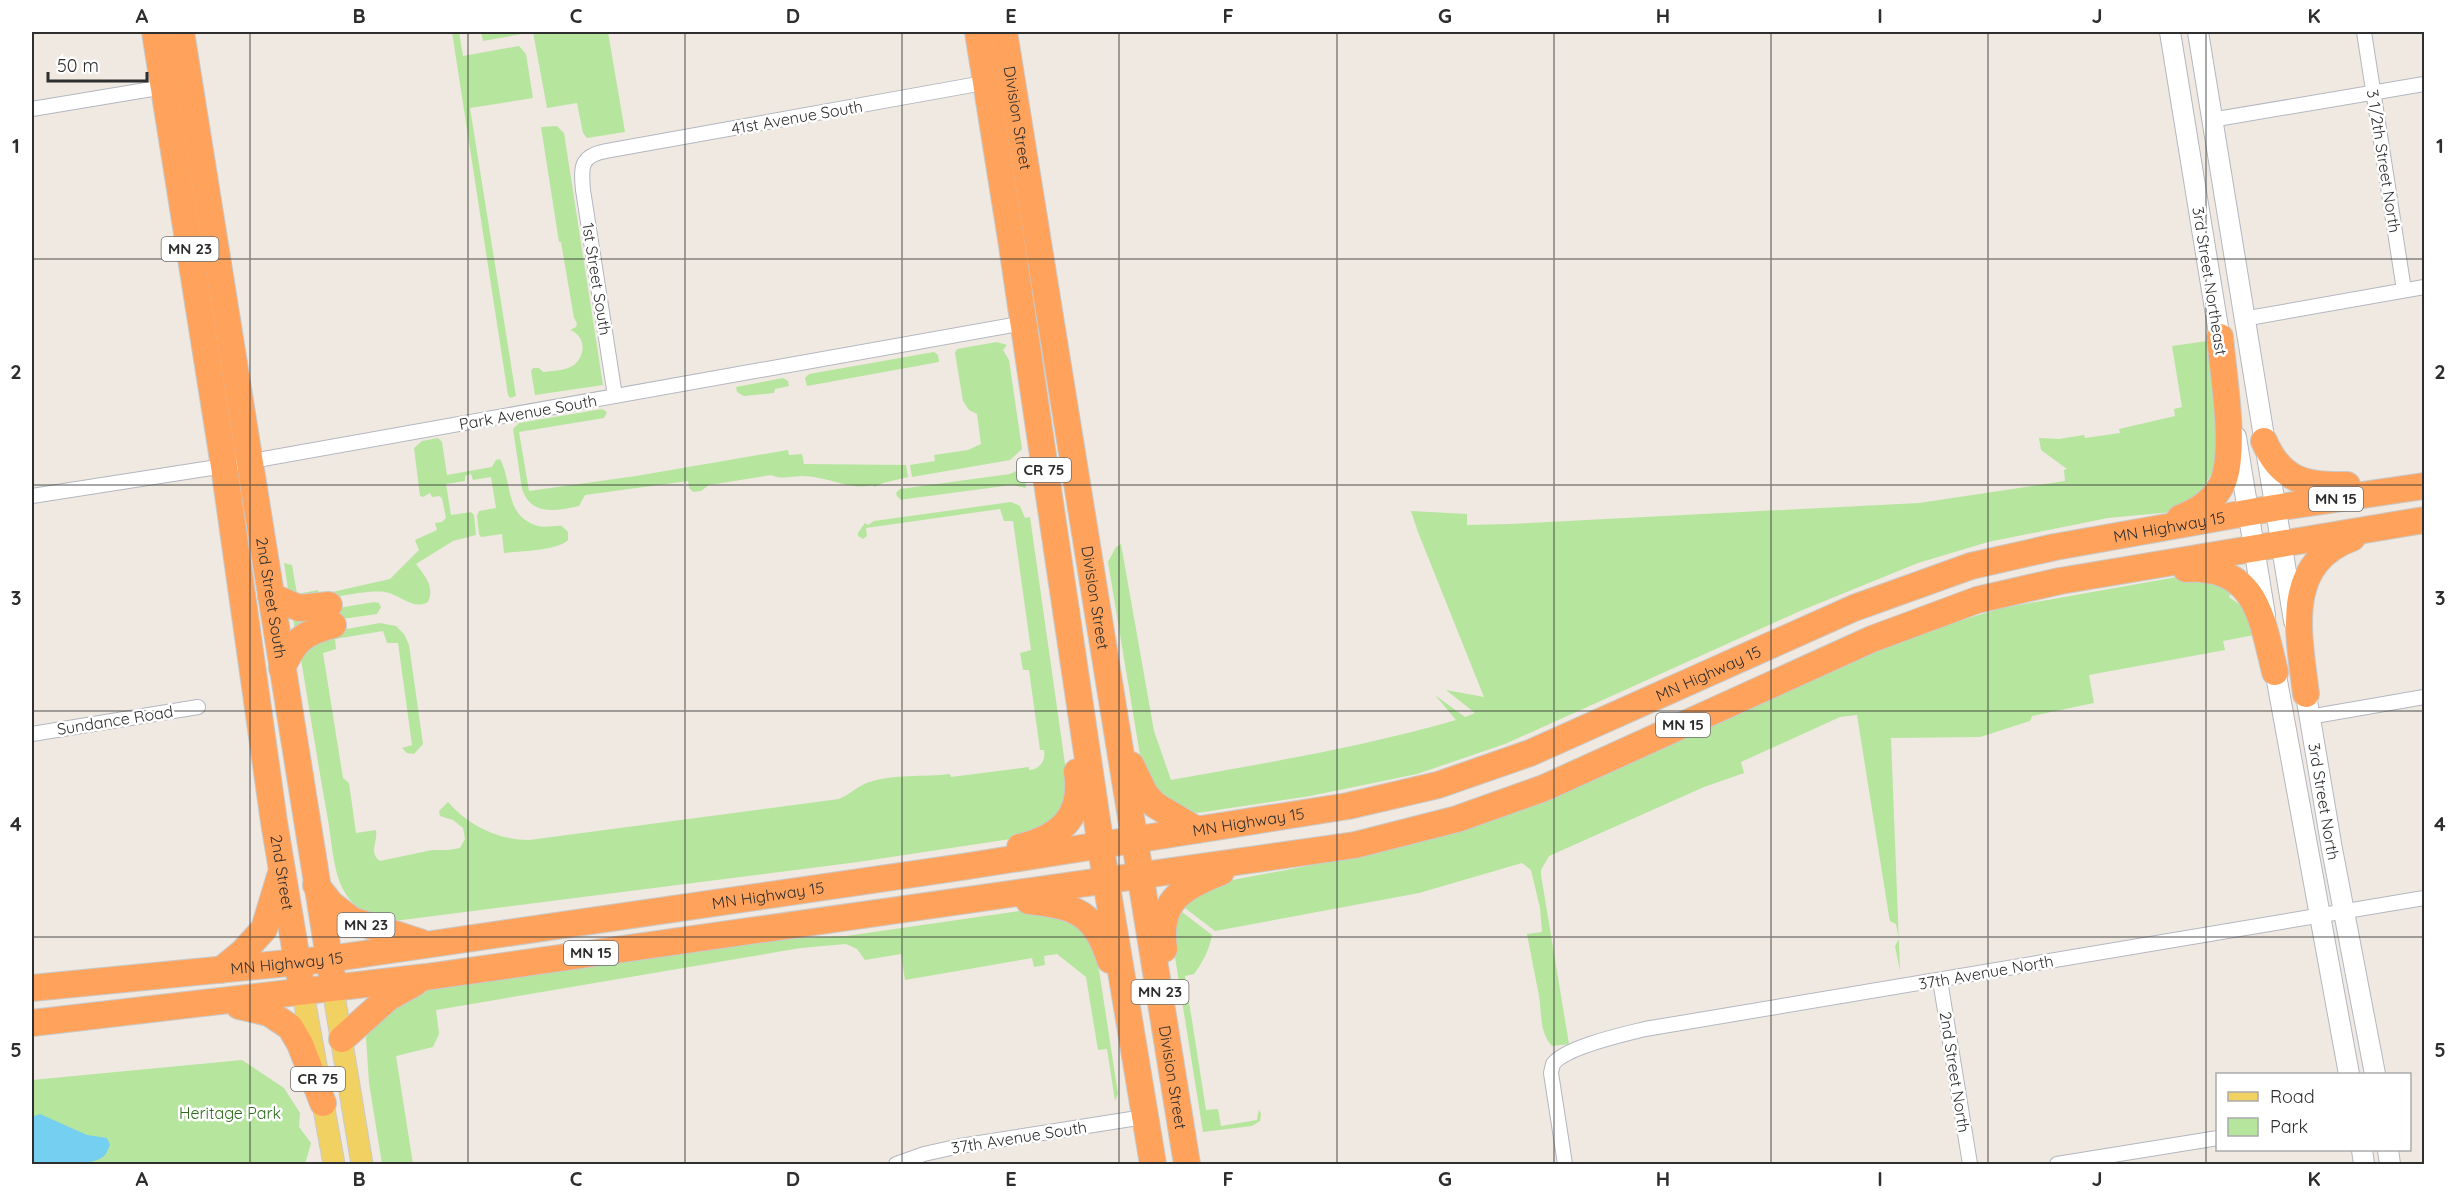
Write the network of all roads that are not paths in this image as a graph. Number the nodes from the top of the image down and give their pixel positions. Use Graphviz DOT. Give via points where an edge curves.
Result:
graph roads {
  1 [pos="155,32"];
  2 [pos="181,32"];
  3 [pos="978,32"];
  4 [pos="1004,32"];
  5 [pos="2170,32"];
  6 [pos="2198,32"];
  7 [pos="2364,32"];
  8 [pos="1012,78"];
  9 [pos="986,82"];
  10 [pos="2424,84"];
  11 [pos="164,87"];
  12 [pos="2373,92"];
  13 [pos="32,109"];
  14 [pos="2211,120"];
  15 [pos="584,161"];
  16 [pos="2424,287"];
  17 [pos="2404,290"];
  18 [pos="2243,319"];
  19 [pos="1023,323"];
  20 [pos="2220,337"];
  21 [pos="615,396"];
  22 [pos="2264,441"];
  23 [pos="249,461"];
  24 [pos="224,466"];
  25 [pos="2424,474"];
  26 [pos="2424,486"];
  27 [pos="32,496"];
  28 [pos="2421,520"];
  29 [pos="2277,526"];
  30 [pos="2251,530"];
  31 [pos="2106,538"];
  32 [pos="2075,579"];
  33 [pos="271,596"];
  34 [pos="1070,646"];
  35 [pos="282,668"];
  36 [pos="2275,672"];
  37 [pos="2424,697"];
  38 [pos="2308,705"];
  39 [pos="198,707"];
  40 [pos="32,734"];
  41 [pos="1120,740"];
  42 [pos="264,752"];
  43 [pos="1197,830"];
  44 [pos="1135,839"];
  45 [pos="1101,845"];
  46 [pos="1260,858"];
  47 [pos="962,867"];
  48 [pos="282,870"];
  49 [pos="1141,874"];
  50 [pos="1106,881"];
  51 [pos="316,885"];
  52 [pos="996,897"];
  53 [pos="2424,898"];
  54 [pos="2345,912"];
  55 [pos="2319,916"];
  56 [pos="429,944"];
  57 [pos="329,959"];
  58 [pos="298,963"];
  59 [pos="221,969"];
  60 [pos="426,976"];
  61 [pos="1940,980"];
  62 [pos="32,988"];
  63 [pos="333,989"];
  64 [pos="303,993"];
  65 [pos="221,1002"];
  66 [pos="1127,1012"];
  67 [pos="32,1023"];
  68 [pos="342,1039"];
  69 [pos="1169,1050"];
  70 [pos="2349,1073"];
  71 [pos="2375,1073"];
  72 [pos="323,1103"];
  73 [pos="1144,1117"];
  74 [pos="2216,1138"];
  75 [pos="334,1164"];
  76 [pos="362,1164"];
  77 [pos="896,1164"];
  78 [pos="1153,1164"];
  79 [pos="1187,1164"];
  80 [pos="1565,1164"];
  81 [pos="1970,1164"];
  82 [pos="2057,1164"];
  1 -- 11 [label="highway, 2nd Street South / MN 23"];
  2 -- 23 [label="highway, 2nd Street South / MN 23"];
  3 -- 9 [label="highway, Division Street / CR 75"];
  4 -- 8 [label="highway, Division Street / CR 75"];
  5 -- 20 [label="main road, 3rd Street Northeast"];
  6 -- 14 [label="main road, 3rd Street Northeast"];
  7 -- 12 [label="street, 3 1/2th Street North"];
  8 -- 9 [label="street, 41st Avenue South"];
  8 -- 41 [label="highway, Division Street / CR 75"];
  9 -- 15 [label="street, 41st Avenue South" via="606,151"];
  9 -- 19 [label="highway, Division Street / CR 75"];
  10 -- 12 [label="street"];
  11 -- 13 [label="street"];
  11 -- 24 [label="highway, 2nd Street South / MN 23"];
  12 -- 14 [label="street"];
  12 -- 17 [label="street, 3 1/2th Street North"];
  14 -- 18 [label="main road, 3rd Street Northeast"];
  15 -- 21 [label="street, 1st Street South" via="583,190"];
  16 -- 17 [label="street"];
  17 -- 18 [label="street"];
  18 -- 22 [label="main road, 3rd Street Northeast"];
  19 -- 21 [label="street, Park Avenue South"];
  19 -- 34 [label="highway, Division Street / CR 75"];
  20 -- 30 [label="main road, 3rd Street Northeast"];
  20 -- 31 [label="highway" via="2228,446 2221,486 2206,504 2183,517"];
  21 -- 23 [label="street, Park Avenue South"];
  22 -- 25 [label="highway" via="2271,457 2290,476 2312,484 2349,485"];
  22 -- 29 [label="main road, 3rd Street Northeast"];
  23 -- 24 [label="street, Park Avenue South"];
  23 -- 33 [label="highway, 2nd Street South / MN 23"];
  24 -- 27 [label="street, Park Avenue South"];
  24 -- 42 [label="highway, 2nd Street South / MN 23"];
  26 -- 29 [label="highway, MN Highway 15 / MN 15"];
  28 -- 29 [label="highway, MN Highway 15 / MN 15"];
  28 -- 38 [label="highway" via="2347,540 2326,551 2310,570 2303,585 2299,619"];
  29 -- 30 [label="highway, MN 15"];
  29 -- 30 [label="highway, MN Highway 15 / MN 15"];
  29 -- 38 [label="main road, 3rd Street North"];
  30 -- 31 [label="highway, MN Highway 15 / MN 15"];
  30 -- 32 [label="highway, MN Highway 15 / MN 15"];
  30 -- 36 [label="main road, 3rd Street North"];
  31 -- 43 [label="highway, MN Highway 15 / MN 15" via="1982,564 1921,582 1854,608 1530,753 1438,785 1348,806"];
  32 -- 36 [label="highway" via="2180,569 2225,573 2242,585 2255,602"];
  32 -- 46 [label="highway, MN Highway 15 / MN 15" via="1977,600 1917,621 1496,806 1355,845"];
  33 -- 35 [label="highway, 2nd Street South / MN 23"];
  33 -- 35 [label="highway" via="331,615 299,639"];
  34 -- 45 [label="highway, Division Street / CR 75"];
  34 -- 47 [label="highway" via="1065,691 1079,782 1074,811 1059,830 1042,840"];
  35 -- 51 [label="highway, 2nd Street South / MN 23"];
  36 -- 55 [label="main road, 3rd Street North"];
  37 -- 38 [label="street"];
  38 -- 54 [label="main road, 3rd Street North"];
  39 -- 40 [label="street, Sundance Road"];
  41 -- 43 [label="highway" via="1145,794 1155,805"];
  41 -- 44 [label="highway, Division Street / CR 75"];
  42 -- 48 [label="highway, 2nd Street / MN 23"];
  43 -- 44 [label="highway, MN Highway 15 / MN 15"];
  44 -- 45 [label="highway, MN Highway 15 / MN 15"];
  44 -- 49 [label="highway, Division Street / MN 23"];
  45 -- 47 [label="highway, MN Highway 15 / MN 15"];
  45 -- 50 [label="highway, Division Street / MN 23"];
  46 -- 49 [label="highway, MN Highway 15 / MN 15"];
  46 -- 69 [label="highway" via="1195,882 1172,900 1163,923 1174,1011"];
  47 -- 56 [label="highway, MN Highway 15 / MN 15"];
  48 -- 58 [label="highway, 2nd Street / MN 23"];
  48 -- 59 [label="highway" via="264,929"];
  49 -- 50 [label="highway, MN Highway 15 / MN 15"];
  49 -- 69 [label="highway, Division Street / MN 23"];
  50 -- 52 [label="highway, MN Highway 15 / MN 15"];
  50 -- 66 [label="highway, Division Street / MN 23"];
  51 -- 56 [label="highway, MN 23" via="331,904 352,920"];
  51 -- 57 [label="highway, 2nd Street South / CR 75"];
  52 -- 60 [label="highway, MN Highway 15 / MN 15"];
  52 -- 66 [label="highway" via="1060,904 1085,917 1104,943"];
  53 -- 54 [label="street, 37th Avenue North"];
  54 -- 55 [label="street, 37th Avenue North"];
  54 -- 71 [label="main road, 3rd Street North"];
  55 -- 61 [label="street, 37th Avenue North"];
  55 -- 70 [label="main road, 3rd Street North"];
  56 -- 57 [label="highway, MN Highway 15 / MN 15"];
  57 -- 58 [label="highway, MN Highway 15 / MN 15"];
  57 -- 63 [label="highway, 2nd Street South / CR 75"];
  58 -- 59 [label="highway, MN Highway 15 / MN 15"];
  58 -- 64 [label="highway, 2nd Street / MN 23"];
  59 -- 62 [label="highway, MN Highway 15 / MN 15"];
  60 -- 63 [label="highway, MN Highway 15 / MN 15"];
  60 -- 68 [label="highway" via="388,998"];
  61 -- 80 [label="street, 37th Avenue North" via="1630,1032 1564,1056 1553,1064 1551,1079"];
  61 -- 81 [label="street, 2nd Street North"];
  63 -- 64 [label="highway, MN Highway 15 / MN 15"];
  63 -- 68 [label="main road, 2nd Street South / CR 75"];
  64 -- 65 [label="highway, MN Highway 15 / MN 15"];
  64 -- 72 [label="main road, CR 75"];
  65 -- 67 [label="highway, MN Highway 15 / MN 15"];
  65 -- 72 [label="highway" via="269,1014 290,1027"];
  66 -- 73 [label="highway, Division Street / MN 23"];
  68 -- 76 [label="main road, 2nd Street South / CR 75"];
  69 -- 79 [label="highway, Division Street / MN 23"];
  72 -- 75 [label="main road, CR 75"];
  73 -- 77 [label="street, 37th Avenue South" via="960,1146"];
  73 -- 78 [label="highway, Division Street / MN 23"];
  74 -- 82 [label="street"];
}
